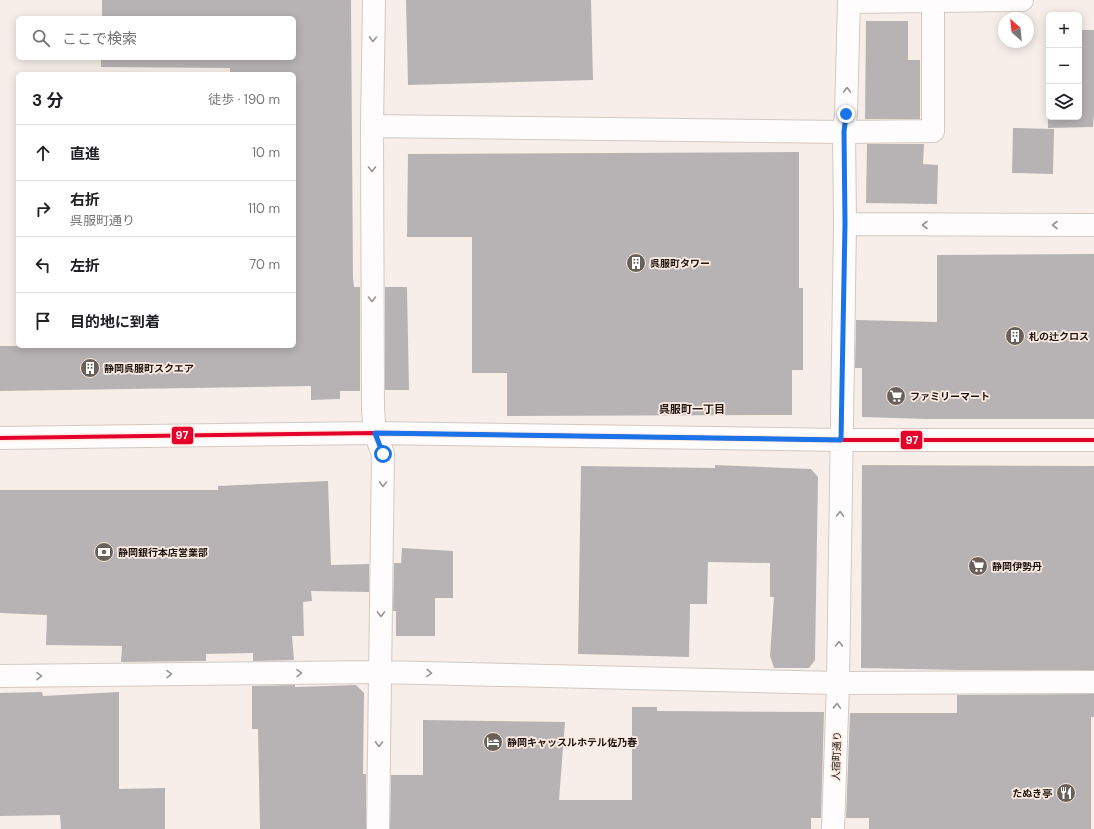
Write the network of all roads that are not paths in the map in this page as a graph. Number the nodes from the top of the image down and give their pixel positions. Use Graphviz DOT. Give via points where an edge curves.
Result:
graph roads {
  1 [pos="374,0"];
  2 [pos="1022,0"];
  3 [pos="849,1"];
  4 [pos="933,1"];
  5 [pos="372,126"];
  6 [pos="844,132"];
  7 [pos="845,224"];
  8 [pos="1094,225"];
  9 [pos="375,433"];
  10 [pos="0,438"];
  11 [pos="841,440"];
  12 [pos="1094,440"];
  13 [pos="380,672"];
  14 [pos="0,676"];
  15 [pos="1094,682"];
  16 [pos="838,683"];
  17 [pos="378,829"];
  18 [pos="834,829"];
  1 -- 5 [label="street, one-way"];
  2 -- 4 [label="street"];
  3 -- 4 [label="street"];
  6 -- 3 [label="street, 人宿町通り, one-way"];
  4 -- 6 [label="street" via="933,131"];
  5 -- 6 [label="street"];
  5 -- 9 [label="street, one-way"];
  6 -- 7 [label="street, 人宿町通り"];
  8 -- 7 [label="street, one-way"];
  7 -- 11 [label="street, 人宿町通り"];
  9 -- 10 [label="street"];
  9 -- 11 [label="street"];
  9 -- 13 [label="street, one-way" via="383,454"];
  11 -- 12 [label="street"];
  16 -- 11 [label="street, 人宿町通り, one-way"];
  14 -- 13 [label="street, one-way"];
  13 -- 16 [label="street, one-way"];
  13 -- 17 [label="street, one-way"];
  15 -- 16 [label="street"];
  18 -- 16 [label="street, 人宿町通り, one-way"];
}
